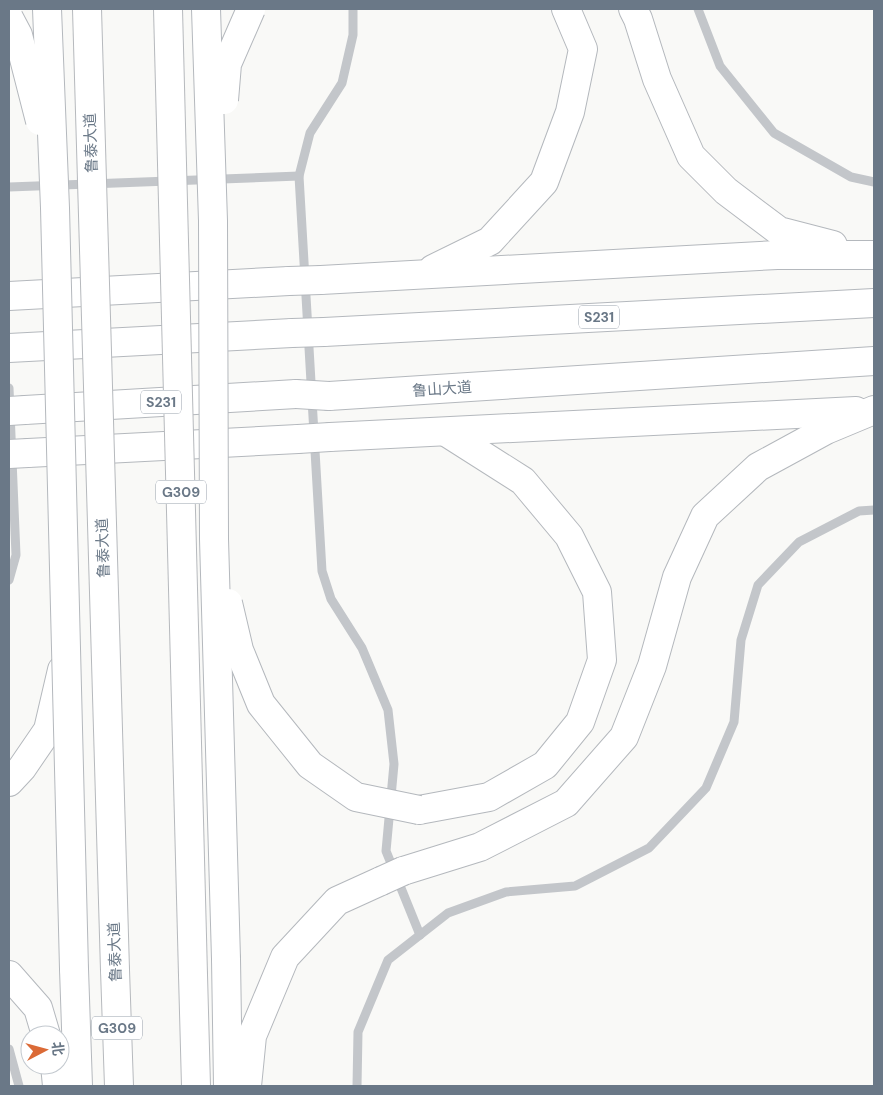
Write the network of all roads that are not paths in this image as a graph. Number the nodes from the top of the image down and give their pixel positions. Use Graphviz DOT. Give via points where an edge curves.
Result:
graph roads {
  1 [pos="47,9"];
  2 [pos="88,9"];
  3 [pos="168,9"];
  4 [pos="206,9"];
  5 [pos="252,9"];
  6 [pos="353,9"];
  7 [pos="566,9"];
  8 [pos="633,9"];
  9 [pos="698,9"];
  10 [pos="9,18"];
  11 [pos="299,176"];
  12 [pos="874,182"];
  13 [pos="9,187"];
  14 [pos="56,208"];
  15 [pos="213,221"];
  16 [pos="874,255"];
  17 [pos="422,274"];
  18 [pos="14,296"];
  19 [pos="874,303"];
  20 [pos="16,348"];
  21 [pos="874,361"];
  22 [pos="9,388"];
  23 [pos="874,410"];
  24 [pos="17,411"];
  25 [pos="446,432"];
  26 [pos="18,454"];
  27 [pos="874,510"];
  28 [pos="214,539"];
  29 [pos="9,580"];
  30 [pos="66,654"];
  31 [pos="9,782"];
  32 [pos="420,934"];
  33 [pos="9,975"];
  34 [pos="43,1025"];
  35 [pos="9,1049"];
  36 [pos="19,1086"];
  37 [pos="78,1086"];
  38 [pos="118,1086"];
  39 [pos="196,1086"];
  40 [pos="228,1086"];
  41 [pos="248,1086"];
  42 [pos="357,1086"];
  1 -- 14 [label="main road, bridge"];
  2 -- 38 [label="main road, 鲁泰大道 / G309, bridge"];
  3 -- 39 [label="main road, G309, bridge"];
  4 -- 15 [label="main road, bridge"];
  5 -- 15 [label="main road, bridge" via="227,64"];
  6 -- 11 [label="lane" via="353,36 342,84 310,133"];
  7 -- 17 [label="main road" via="583,49 570,112 544,182 490,241"];
  8 -- 16 [label="main road" via="657,79 691,156 726,191 779,232"];
  9 -- 12 [label="lane" via="720,66 774,133 851,177"];
  10 -- 14 [label="main road, bridge" via="18,35 38,110"];
  11 -- 13 [label="lane"];
  11 -- 32 [label="lane" via="322,571 331,599 362,648 388,710 394,764 386,851"];
  14 -- 30 [label="main road, bridge"];
  15 -- 28 [label="main road, bridge"];
  16 -- 17 [label="main road" via="776,255"];
  17 -- 18 [label="main road, bridge"];
  19 -- 20 [label="main road, S231, bridge"];
  21 -- 24 [label="main road, 鲁山大道 / S231, bridge" via="329,396 296,394"];
  22 -- 29 [label="lane" via="16,556"];
  23 -- 25 [label="main road"];
  23 -- 41 [label="main road" via="826,430 758,467 705,516 677,577 652,666 624,737 566,804 480,847 392,876 338,901 285,957 252,1036"];
  25 -- 26 [label="main road, bridge"];
  25 -- 28 [label="main road, bridge" via="523,481 569,536 597,592 602,660 580,722 545,766 489,797 420,810 356,797 310,765 261,704 239,650"];
  27 -- 32 [label="lane" via="860,511 799,542 758,585 741,640 734,722 706,788 650,848 575,886 506,892 448,912"];
  28 -- 40 [label="main road, bridge"];
  30 -- 31 [label="main road, bridge" via="48,730"];
  30 -- 37 [label="main road, bridge"];
  32 -- 42 [label="lane" via="388,960 358,1032"];
  33 -- 34 [label="main road" via="38,1008"];
  35 -- 36 [label="lane"];
}
